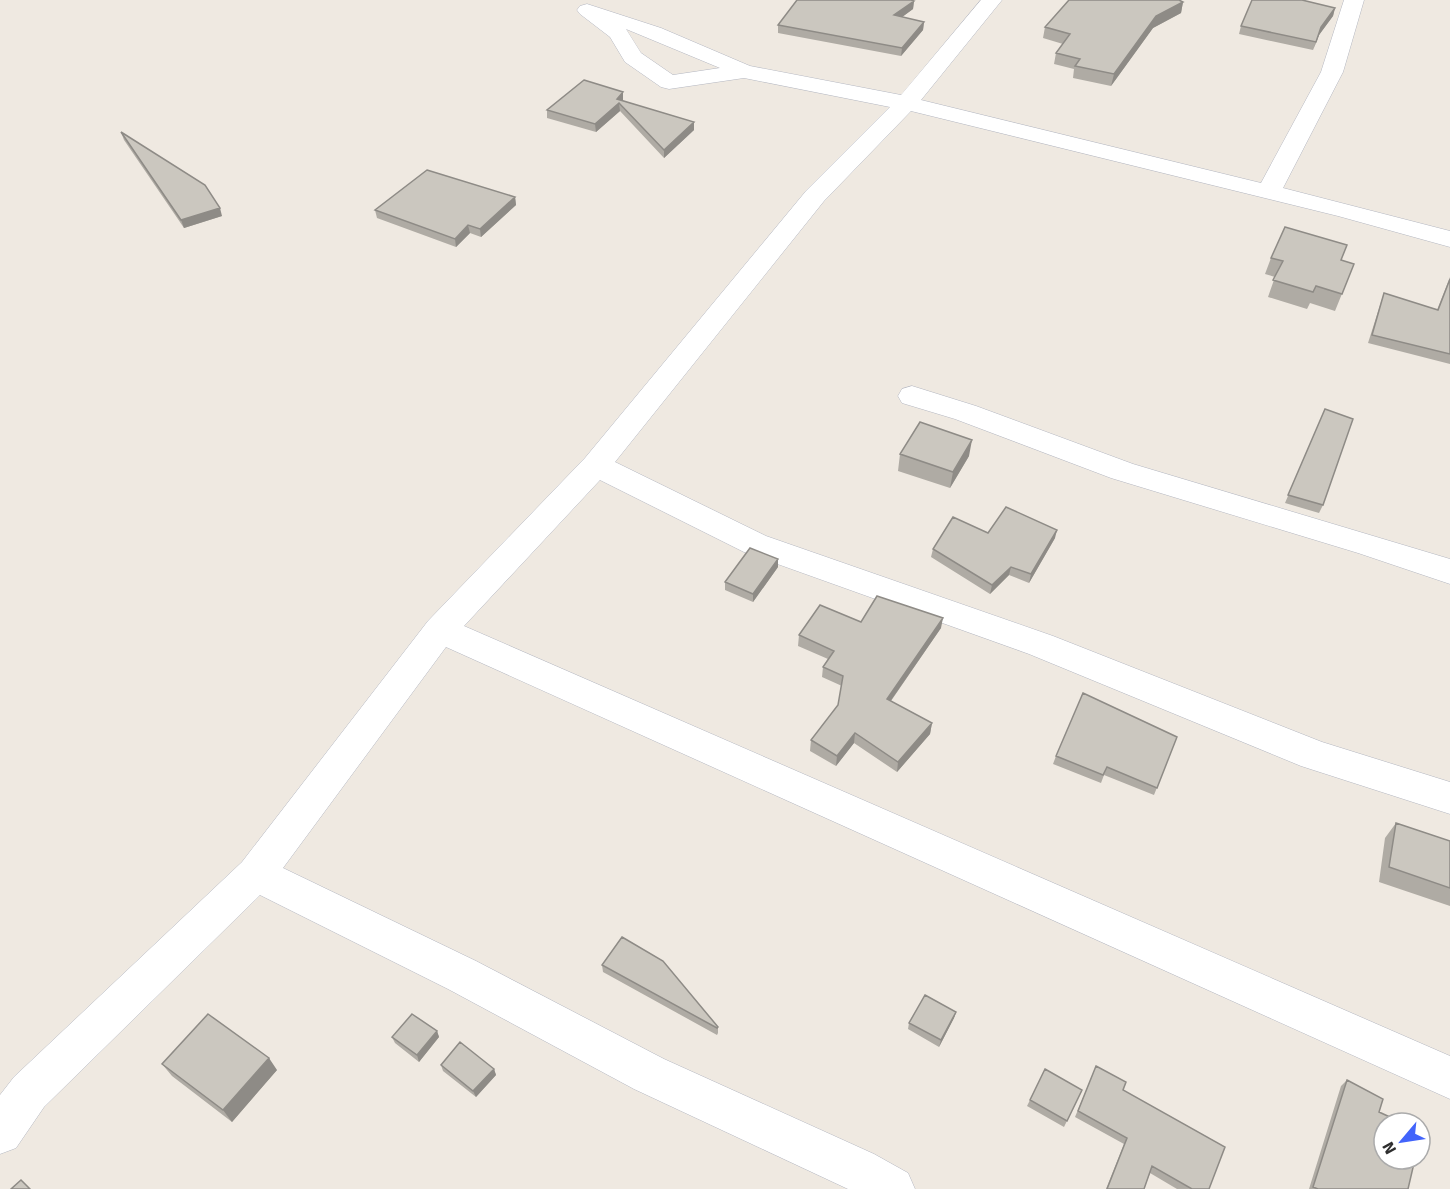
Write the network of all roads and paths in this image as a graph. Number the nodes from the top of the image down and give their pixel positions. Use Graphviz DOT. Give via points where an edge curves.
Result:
graph roads {
  1 [pos="992,0"];
  2 [pos="1354,0"];
  3 [pos="744,71"];
  4 [pos="906,103"];
  5 [pos="1268,193"];
  6 [pos="1450,238"];
  7 [pos="912,396"];
  8 [pos="596,465"];
  9 [pos="1450,572"];
  10 [pos="440,630"];
  11 [pos="1450,798"];
  12 [pos="256,874"];
  13 [pos="1450,1078"];
  14 [pos="0,1132"];
  15 [pos="892,1189"];
  1 -- 4 [label="street"];
  2 -- 5 [label="street" via="1332,72"];
  3 -- 3 [label="street" via="645,28 587,10 618,33 633,57 669,82"];
  3 -- 4 [label="street"];
  4 -- 5 [label="street"];
  4 -- 8 [label="street" via="815,196"];
  5 -- 6 [label="street"];
  7 -- 9 [label="street" via="1129,474"];
  8 -- 10 [label="street"];
  8 -- 11 [label="street" via="755,544 1041,645 1314,755"];
  10 -- 12 [label="street"];
  10 -- 13 [label="street"];
  12 -- 14 [label="street" via="29,1092"];
  12 -- 15 [label="street" via="462,975 649,1074"];
}
